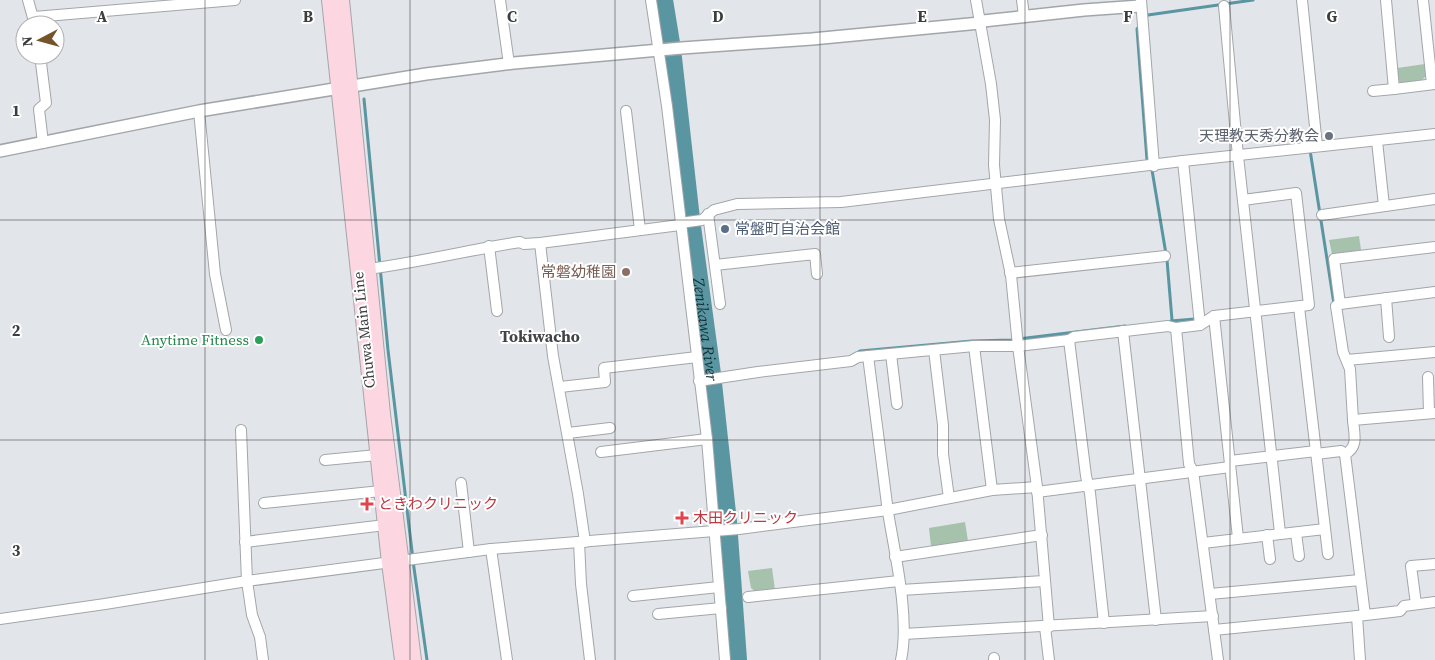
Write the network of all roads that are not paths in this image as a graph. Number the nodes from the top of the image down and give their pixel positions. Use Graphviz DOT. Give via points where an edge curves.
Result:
graph roads {
  1 [pos="28,0"];
  2 [pos="236,0"];
  3 [pos="329,0"];
  4 [pos="342,0"];
  5 [pos="500,0"];
  6 [pos="651,0"];
  7 [pos="976,0"];
  8 [pos="1022,0"];
  9 [pos="1302,0"];
  10 [pos="1386,0"];
  11 [pos="1423,0"];
  12 [pos="1141,3"];
  13 [pos="1091,5"];
  14 [pos="1224,6"];
  15 [pos="32,15"];
  16 [pos="1024,16"];
  17 [pos="65,18"];
  18 [pos="980,23"];
  19 [pos="662,50"];
  20 [pos="510,64"];
  21 [pos="41,65"];
  22 [pos="1433,84"];
  23 [pos="345,87"];
  24 [pos="1394,89"];
  25 [pos="1373,91"];
  26 [pos="199,111"];
  27 [pos="626,111"];
  28 [pos="1435,134"];
  29 [pos="1377,141"];
  30 [pos="43,143"];
  31 [pos="1317,146"];
  32 [pos="0,151"];
  33 [pos="1238,156"];
  34 [pos="1183,162"];
  35 [pos="1154,166"];
  36 [pos="996,183"];
  37 [pos="1435,199"];
  38 [pos="1243,200"];
  39 [pos="1384,206"];
  40 [pos="708,214"];
  41 [pos="1322,215"];
  42 [pos="682,223"];
  43 [pos="640,230"];
  44 [pos="540,243"];
  45 [pos="489,246"];
  46 [pos="1435,247"];
  47 [pos="1165,256"];
  48 [pos="715,265"];
  49 [pos="377,268"];
  50 [pos="1010,273"];
  51 [pos="817,274"];
  52 [pos="1435,292"];
  53 [pos="1386,298"];
  54 [pos="720,304"];
  55 [pos="1340,304"];
  56 [pos="1299,307"];
  57 [pos="1255,310"];
  58 [pos="497,311"];
  59 [pos="1214,316"];
  60 [pos="1200,325"];
  61 [pos="1176,328"];
  62 [pos="226,330"];
  63 [pos="1124,331"];
  64 [pos="1389,336"];
  65 [pos="1069,340"];
  66 [pos="974,346"];
  67 [pos="1018,346"];
  68 [pos="934,350"];
  69 [pos="1435,352"];
  70 [pos="891,354"];
  71 [pos="868,356"];
  72 [pos="697,357"];
  73 [pos="1347,360"];
  74 [pos="1428,378"];
  75 [pos="702,381"];
  76 [pos="560,387"];
  77 [pos="897,404"];
  78 [pos="1432,413"];
  79 [pos="1353,420"];
  80 [pos="610,428"];
  81 [pos="241,430"];
  82 [pos="568,433"];
  83 [pos="707,439"];
  84 [pos="601,452"];
  85 [pos="1316,452"];
  86 [pos="1345,454"];
  87 [pos="377,455"];
  88 [pos="1272,456"];
  89 [pos="325,460"];
  90 [pos="1230,464"];
  91 [pos="1193,471"];
  92 [pos="1139,478"];
  93 [pos="461,483"];
  94 [pos="1088,485"];
  95 [pos="1037,489"];
  96 [pos="992,490"];
  97 [pos="381,491"];
  98 [pos="949,498"];
  99 [pos="264,503"];
  100 [pos="888,510"];
  101 [pos="385,525"];
  102 [pos="1325,529"];
  103 [pos="718,531"];
  104 [pos="1280,533"];
  105 [pos="1296,533"];
  106 [pos="1042,535"];
  107 [pos="1267,535"];
  108 [pos="1238,538"];
  109 [pos="245,542"];
  110 [pos="582,542"];
  111 [pos="1203,543"];
  112 [pos="491,549"];
  113 [pos="469,552"];
  114 [pos="1328,554"];
  115 [pos="1299,556"];
  116 [pos="895,557"];
  117 [pos="1270,559"];
  118 [pos="404,561"];
  119 [pos="1435,564"];
  120 [pos="1360,580"];
  121 [pos="247,581"];
  122 [pos="1044,581"];
  123 [pos="900,586"];
  124 [pos="719,587"];
  125 [pos="1210,594"];
  126 [pos="633,596"];
  127 [pos="748,597"];
  128 [pos="1435,602"];
  129 [pos="1416,604"];
  130 [pos="721,608"];
  131 [pos="658,614"];
  132 [pos="1213,616"];
  133 [pos="1361,616"];
  134 [pos="0,619"];
  135 [pos="1156,620"];
  136 [pos="1104,623"];
  137 [pos="1047,627"];
  138 [pos="1214,630"];
  139 [pos="904,634"];
  140 [pos="263,660"];
  141 [pos="402,660"];
  142 [pos="414,660"];
  143 [pos="507,660"];
  144 [pos="590,660"];
  145 [pos="725,660"];
  146 [pos="901,660"];
  147 [pos="1049,660"];
  148 [pos="1218,660"];
  149 [pos="1360,660"];
  1 -- 15 [label="street"];
  2 -- 17 [label="street"];
  3 -- 23 [label="main road, Chuwa Main Line"];
  4 -- 23 [label="main road, Chuwa Main Line"];
  5 -- 20 [label="street"];
  6 -- 19 [label="street"];
  7 -- 18 [label="street"];
  8 -- 16 [label="street"];
  9 -- 31 [label="street"];
  10 -- 24 [label="street"];
  11 -- 22 [label="street"];
  12 -- 13 [label="street"];
  12 -- 35 [label="street"];
  13 -- 16 [label="street"];
  14 -- 33 [label="street"];
  16 -- 18 [label="street"];
  18 -- 19 [label="street"];
  18 -- 36 [label="street" via="995,120"];
  19 -- 20 [label="street"];
  19 -- 42 [label="street"];
  20 -- 23 [label="street"];
  21 -- 30 [label="street" via="46,103 39,109"];
  22 -- 24 [label="street"];
  23 -- 26 [label="street"];
  23 -- 49 [label="main road, Chuwa Main Line"];
  23 -- 87 [label="main road, Chuwa Main Line"];
  24 -- 25 [label="street"];
  26 -- 30 [label="street"];
  26 -- 62 [label="street" via="215,274"];
  27 -- 43 [label="street"];
  28 -- 29 [label="street"];
  29 -- 31 [label="street"];
  29 -- 39 [label="street"];
  30 -- 32 [label="street"];
  31 -- 33 [label="street"];
  33 -- 34 [label="street"];
  33 -- 38 [label="street"];
  34 -- 35 [label="street"];
  34 -- 60 [label="street"];
  35 -- 36 [label="street"];
  36 -- 40 [label="street" via="841,202 737,204"];
  36 -- 50 [label="street" via="999,219"];
  37 -- 39 [label="street"];
  38 -- 56 [label="street" via="1296,193 1309,305"];
  38 -- 57 [label="street"];
  39 -- 41 [label="street"];
  40 -- 42 [label="street" via="699,221"];
  40 -- 48 [label="street"];
  42 -- 43 [label="street"];
  42 -- 72 [label="street"];
  43 -- 44 [label="street"];
  44 -- 45 [label="street"];
  44 -- 76 [label="street"];
  45 -- 49 [label="street"];
  45 -- 58 [label="street"];
  46 -- 55 [label="street" via="1334,259"];
  47 -- 50 [label="street"];
  48 -- 51 [label="street" via="815,254"];
  48 -- 54 [label="street"];
  49 -- 118 [label="main road, Chuwa Main Line" via="383,414"];
  50 -- 67 [label="street"];
  52 -- 53 [label="street"];
  53 -- 55 [label="street"];
  53 -- 64 [label="street"];
  55 -- 73 [label="street" via="1336,306"];
  56 -- 57 [label="street"];
  56 -- 85 [label="street"];
  57 -- 59 [label="street"];
  57 -- 88 [label="street"];
  59 -- 60 [label="street"];
  59 -- 90 [label="street"];
  60 -- 61 [label="street"];
  61 -- 63 [label="street"];
  61 -- 91 [label="street" via="1189,464"];
  63 -- 65 [label="street"];
  63 -- 92 [label="street"];
  65 -- 67 [label="street"];
  65 -- 94 [label="street"];
  66 -- 67 [label="street"];
  66 -- 68 [label="street"];
  66 -- 96 [label="street"];
  67 -- 95 [label="street"];
  68 -- 70 [label="street"];
  68 -- 98 [label="street"];
  69 -- 73 [label="street"];
  70 -- 71 [label="street"];
  70 -- 77 [label="street"];
  71 -- 75 [label="street"];
  71 -- 100 [label="street"];
  72 -- 75 [label="street"];
  72 -- 76 [label="street" via="604,368 605,382"];
  73 -- 79 [label="street"];
  74 -- 78 [label="street"];
  75 -- 83 [label="street"];
  76 -- 82 [label="street"];
  78 -- 79 [label="street"];
  79 -- 86 [label="street" via="1355,444"];
  80 -- 82 [label="street"];
  81 -- 109 [label="street"];
  82 -- 110 [label="street"];
  83 -- 84 [label="street"];
  83 -- 103 [label="street"];
  85 -- 86 [label="street" via="1341,451"];
  85 -- 88 [label="street"];
  85 -- 102 [label="street"];
  86 -- 120 [label="street"];
  87 -- 89 [label="street"];
  87 -- 97 [label="main road, Chuwa Main Line"];
  88 -- 90 [label="street"];
  88 -- 104 [label="street"];
  90 -- 91 [label="street"];
  90 -- 108 [label="street"];
  91 -- 92 [label="street"];
  91 -- 111 [label="street"];
  92 -- 94 [label="street"];
  92 -- 135 [label="street"];
  93 -- 113 [label="street"];
  94 -- 95 [label="street"];
  94 -- 136 [label="street"];
  95 -- 96 [label="street"];
  95 -- 106 [label="street"];
  96 -- 98 [label="street"];
  97 -- 99 [label="street"];
  97 -- 101 [label="main road, Chuwa Main Line"];
  98 -- 100 [label="street"];
  100 -- 103 [label="street"];
  100 -- 116 [label="street"];
  101 -- 109 [label="street"];
  101 -- 118 [label="main road, Chuwa Main Line"];
  102 -- 105 [label="street"];
  102 -- 114 [label="street"];
  103 -- 110 [label="street"];
  103 -- 124 [label="street"];
  104 -- 105 [label="street"];
  104 -- 107 [label="street"];
  105 -- 115 [label="street"];
  106 -- 116 [label="street"];
  106 -- 122 [label="street"];
  107 -- 108 [label="street"];
  107 -- 117 [label="street"];
  108 -- 111 [label="street"];
  109 -- 121 [label="street"];
  110 -- 112 [label="street"];
  110 -- 144 [label="street" via="581,584"];
  111 -- 125 [label="street"];
  112 -- 113 [label="street"];
  112 -- 143 [label="street"];
  113 -- 118 [label="street"];
  116 -- 123 [label="street"];
  118 -- 121 [label="street"];
  118 -- 141 [label="main road, Chuwa Main Line"];
  118 -- 142 [label="main road, Chuwa Main Line"];
  119 -- 129 [label="street" via="1411,566"];
  120 -- 125 [label="street"];
  120 -- 133 [label="street"];
  121 -- 134 [label="street"];
  121 -- 140 [label="street"];
  122 -- 123 [label="street"];
  122 -- 137 [label="street"];
  123 -- 127 [label="street"];
  123 -- 139 [label="street"];
  124 -- 126 [label="street"];
  124 -- 130 [label="street"];
  125 -- 132 [label="street"];
  128 -- 129 [label="street"];
  129 -- 133 [label="street" via="1404,606 1400,611"];
  130 -- 131 [label="street"];
  130 -- 145 [label="street"];
  132 -- 135 [label="street"];
  132 -- 138 [label="street"];
  133 -- 138 [label="street"];
  133 -- 149 [label="street"];
  135 -- 136 [label="street"];
  136 -- 137 [label="street"];
  137 -- 139 [label="street"];
  137 -- 147 [label="street"];
  138 -- 148 [label="street"];
  139 -- 146 [label="street"];
}
